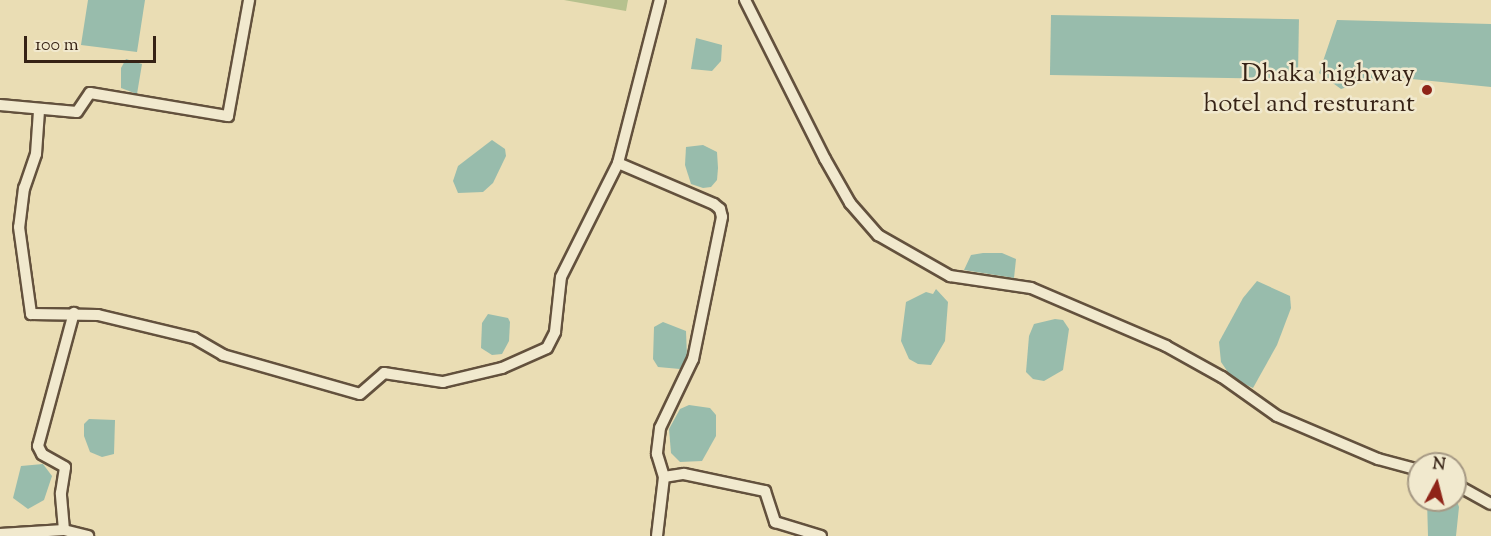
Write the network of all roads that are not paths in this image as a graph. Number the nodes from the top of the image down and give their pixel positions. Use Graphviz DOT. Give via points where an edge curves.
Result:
graph roads {
  1 [pos="249,0"];
  2 [pos="660,0"];
  3 [pos="744,0"];
  4 [pos="0,105"];
  5 [pos="39,111"];
  6 [pos="618,163"];
  7 [pos="74,314"];
  8 [pos="1407,467"];
  9 [pos="664,477"];
  10 [pos="1467,491"];
  11 [pos="1491,504"];
  12 [pos="64,530"];
  13 [pos="0,534"];
  14 [pos="88,536"];
  15 [pos="657,536"];
  16 [pos="821,536"];
  1 -- 5 [label="street" via="228,116 90,93 77,112"];
  2 -- 6 [label="street"];
  3 -- 8 [label="street" via="825,159 850,202 878,236 950,276 1031,288 1166,346 1222,377 1277,416 1378,459"];
  4 -- 5 [label="street"];
  5 -- 7 [label="street" via="36,154 24,188 19,227 29,312"];
  6 -- 7 [label="street" via="561,277 555,332 547,348 502,368 443,382 384,373 360,394 223,355 194,338 98,315"];
  6 -- 9 [label="street" via="720,209 719,241 693,359 660,428 657,454"];
  7 -- 12 [label="street" via="38,446 42,454 65,467 61,493"];
  9 -- 15 [label="street"];
  9 -- 16 [label="street" via="684,474 765,491 775,522"];
  10 -- 11 [label="street"];
  12 -- 13 [label="street"];
  12 -- 14 [label="street"];
}
